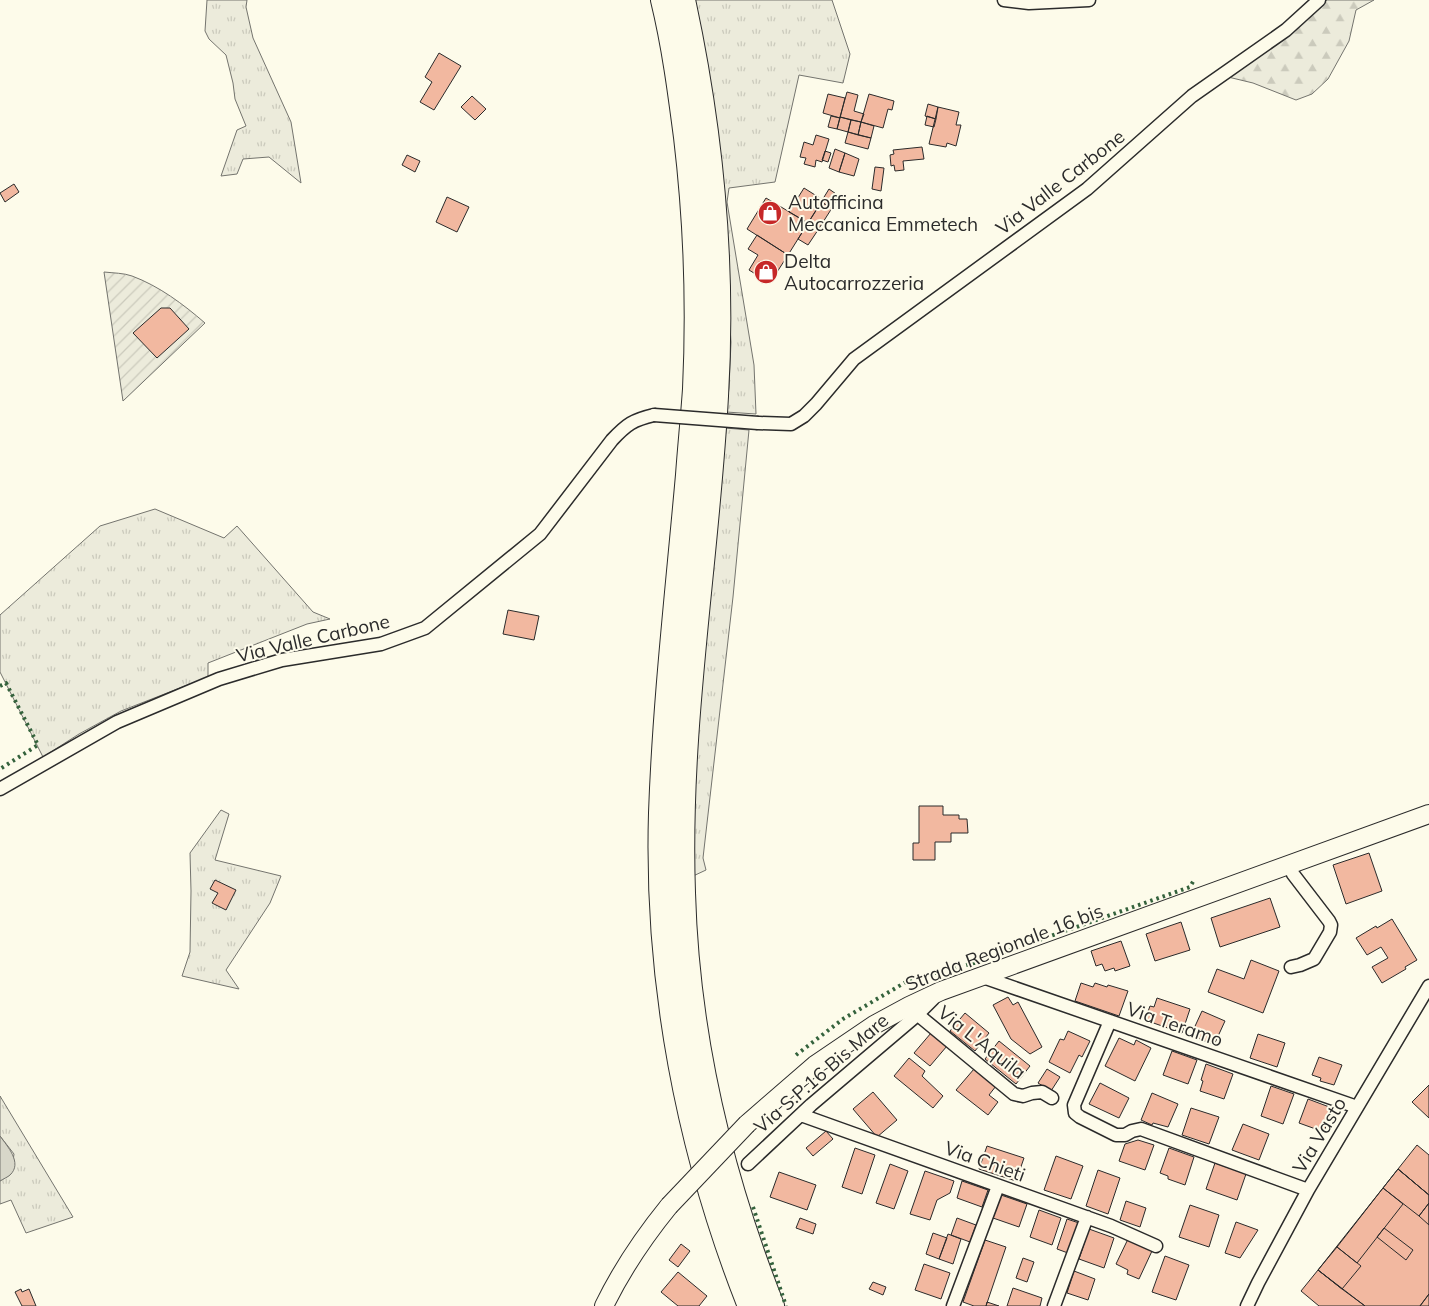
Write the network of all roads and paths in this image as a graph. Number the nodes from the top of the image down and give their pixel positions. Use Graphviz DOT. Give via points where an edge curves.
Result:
graph roads {
  1 [pos="663,0"];
  2 [pos="683,0"];
  3 [pos="1004,0"];
  4 [pos="1089,0"];
  5 [pos="1319,0"];
  6 [pos="696,137"];
  7 [pos="0,789"];
  8 [pos="1429,814"];
  9 [pos="1429,819"];
  10 [pos="1410,822"];
  11 [pos="1289,865"];
  12 [pos="1291,967"];
  13 [pos="980,976"];
  14 [pos="1429,986"];
  15 [pos="941,991"];
  16 [pos="917,1014"];
  17 [pos="1110,1021"];
  18 [pos="1052,1098"];
  19 [pos="1357,1107"];
  20 [pos="801,1115"];
  21 [pos="748,1164"];
  22 [pos="998,1186"];
  23 [pos="1308,1190"];
  24 [pos="1087,1217"];
  25 [pos="1156,1246"];
  26 [pos="604,1306"];
  27 [pos="750,1306"];
  28 [pos="772,1306"];
  29 [pos="953,1306"];
  30 [pos="1054,1306"];
  31 [pos="1248,1306"];
  1 -- 6 [label="highway" via="679,83"];
  2 -- 6 [label="highway" via="700,87"];
  3 -- 4 [label="street" via="1029,3"];
  5 -- 7 [label="street, Via Valle Carbone, bridge" via="1286,30 1192,96 1087,189 854,359 816,404 791,424 654,415 637,419 612,440 540,534 425,628 381,644 282,660 219,679 117,722"];
  6 -- 27 [label="highway" via="691,171 696,242 696,366 665,738 661,814 663,928 673,1022 697,1145"];
  6 -- 28 [label="highway" via="715,211 718,320 717,377 686,741 682,814 683,897 689,980 715,1127 741,1222"];
  8 -- 10 [label="main road, Strada Regionale 16 bis"];
  9 -- 10 [label="main road, Strada Regionale 16 bis"];
  10 -- 11 [label="main road, Strada Regionale 16 bis"];
  11 -- 12 [label="street" via="1331,925 1314,959"];
  11 -- 13 [label="main road, Strada Regionale 16 bis"];
  13 -- 15 [label="main road, Strada Regionale 16 bis"];
  13 -- 17 [label="street, Via Teramo"];
  14 -- 19 [label="street, Via Vasto"];
  15 -- 16 [label="street, Via S.P.16 Bis Mare"];
  15 -- 26 [label="main road, Strada Regionale 16 bis, bridge" via="874,1025 830,1055 747,1124 668,1206 633,1252"];
  16 -- 18 [label="street, Via L'Aquila" via="1014,1094 1024,1096 1042,1092"];
  16 -- 20 [label="street, Via S.P.16 Bis Mare"];
  17 -- 19 [label="street, Via Teramo"];
  17 -- 23 [label="street" via="1074,1105 1075,1113 1116,1135 1141,1129"];
  19 -- 23 [label="street, Via Vasto"];
  20 -- 21 [label="street, Via S.P.16 Bis Mare"];
  20 -- 22 [label="street, Via Chieti"];
  22 -- 24 [label="street, Via Chieti"];
  22 -- 29 [label="street"];
  23 -- 31 [label="street, Via Vasto"];
  24 -- 25 [label="street, Via Chieti"];
  24 -- 30 [label="street"];
}
